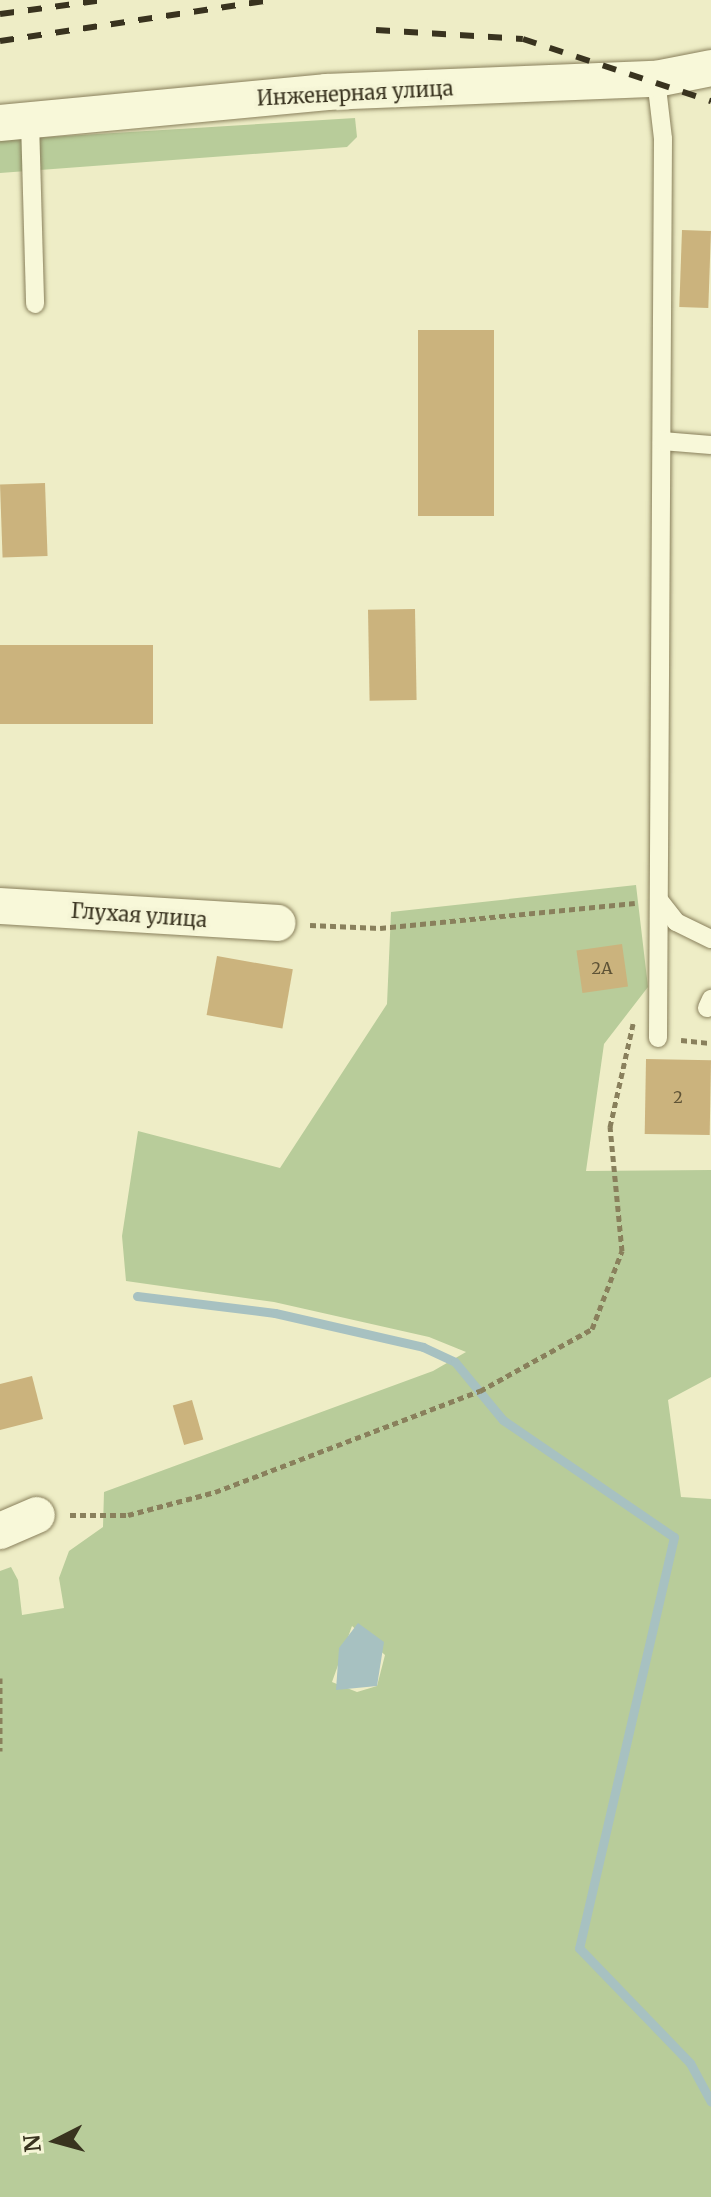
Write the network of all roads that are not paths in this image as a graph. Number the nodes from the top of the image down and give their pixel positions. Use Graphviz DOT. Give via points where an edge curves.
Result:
graph roads {
  1 [pos="711,68"];
  2 [pos="656,79"];
  3 [pos="15,122"];
  4 [pos="35,304"];
  5 [pos="662,441"];
  6 [pos="711,445"];
  7 [pos="659,900"];
  8 [pos="0,906"];
  9 [pos="277,923"];
  10 [pos="711,939"];
  11 [pos="658,1038"];
  12 [pos="37,1515"];
  13 [pos="0,1531"];
  1 -- 2 [label="street, Инженерная улица"];
  2 -- 3 [label="street, Инженерная улица" via="326,92"];
  2 -- 5 [label="lane" via="663,139"];
  3 -- 4 [label="lane"];
  5 -- 6 [label="lane"];
  5 -- 7 [label="lane"];
  7 -- 10 [label="lane" via="676,922"];
  7 -- 11 [label="lane"];
  8 -- 9 [label="street, Глухая улица"];
  12 -- 13 [label="street"];
}
